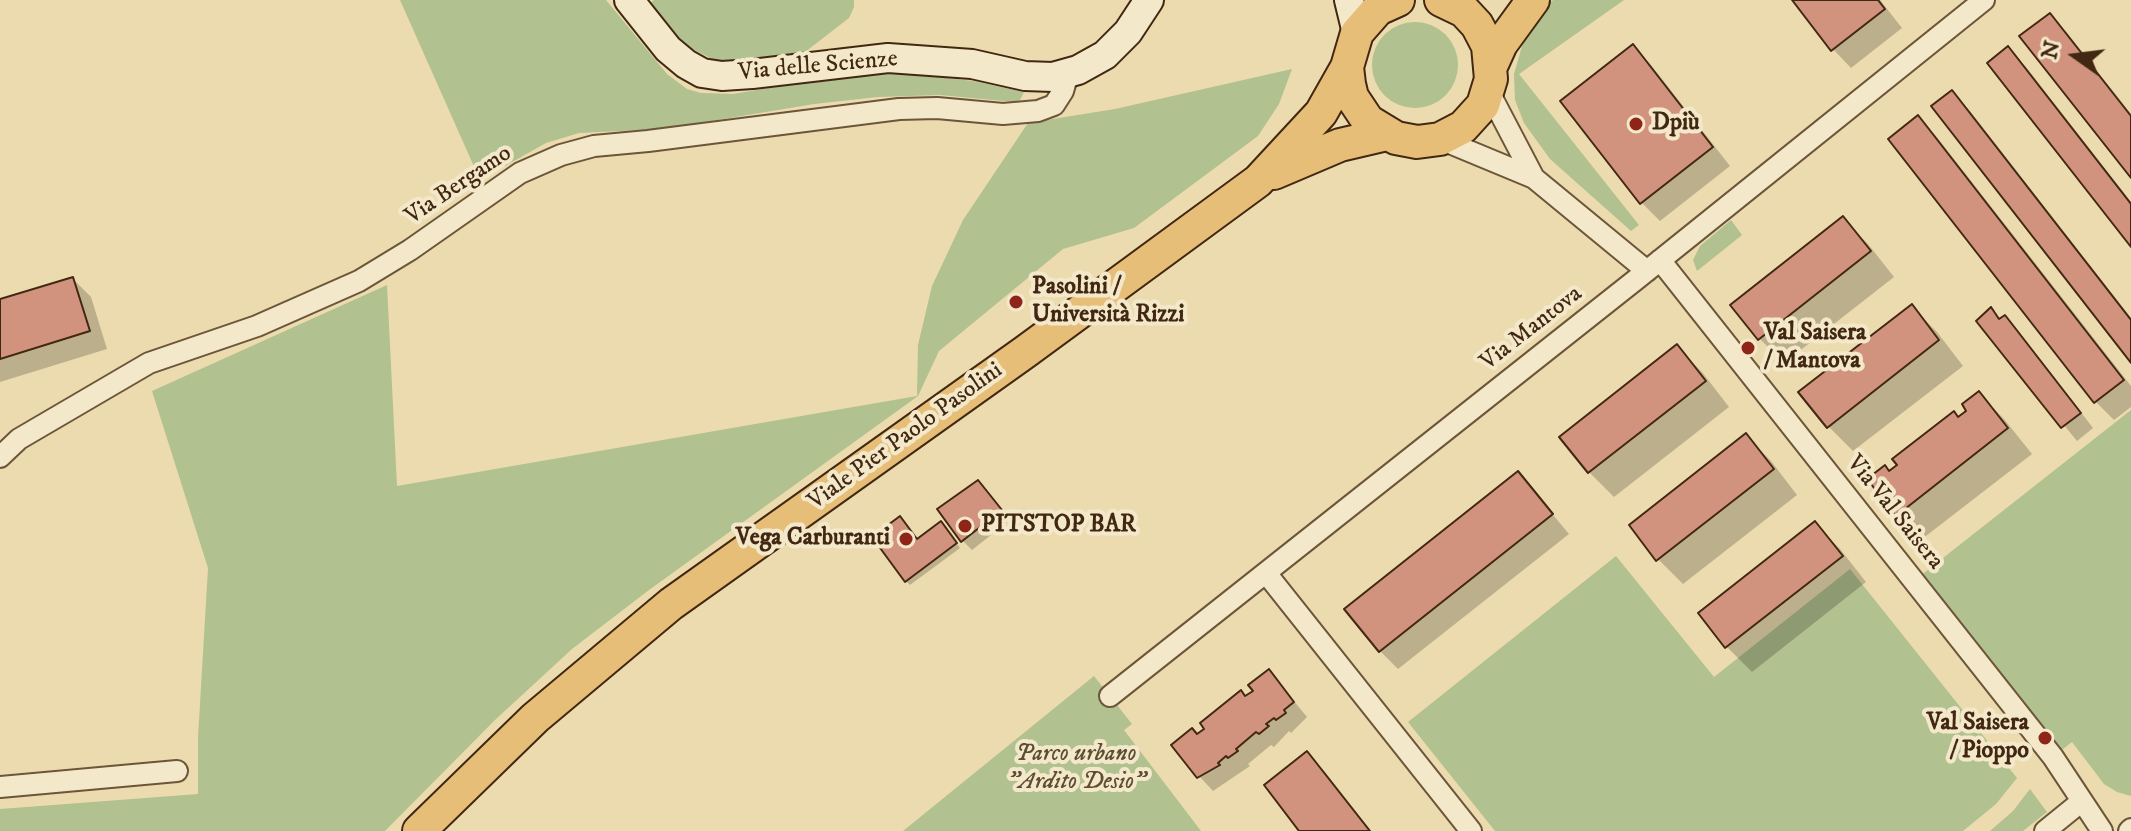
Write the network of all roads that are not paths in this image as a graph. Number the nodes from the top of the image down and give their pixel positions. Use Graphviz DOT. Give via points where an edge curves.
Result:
graph roads {
  1 [pos="629,0"];
  2 [pos="1149,0"];
  3 [pos="1349,0"];
  4 [pos="1398,0"];
  5 [pos="1442,0"];
  6 [pos="1533,0"];
  7 [pos="1984,0"];
  8 [pos="1357,33"];
  9 [pos="1347,67"];
  10 [pos="1068,74"];
  11 [pos="1490,78"];
  12 [pos="1387,134"];
  13 [pos="1440,139"];
  14 [pos="1534,178"];
  15 [pos="1258,181"];
  16 [pos="1654,266"];
  17 [pos="0,457"];
  18 [pos="1266,573"];
  19 [pos="1110,696"];
  20 [pos="177,771"];
  21 [pos="0,787"];
  22 [pos="2082,801"];
  23 [pos="419,831"];
  24 [pos="1471,831"];
  25 [pos="2045,831"];
  26 [pos="2102,831"];
  1 -- 10 [label="street, Via delle Scienze" via="668,49 702,73 722,76 888,58 972,64 1025,76"];
  2 -- 10 [label="street, Via delle Scienze" via="1116,45"];
  3 -- 8 [label="street"];
  4 -- 8 [label="main road" via="1378,9"];
  5 -- 11 [label="main road" via="1477,25 1488,46"];
  6 -- 11 [label="main road" via="1501,44"];
  7 -- 16 [label="street, Via Mantova"];
  8 -- 9 [label="main road, Viale Pier Paolo Pasolini"];
  9 -- 12 [label="main road" via="1352,97 1368,121"];
  9 -- 15 [label="main road, Viale Pier Paolo Pasolini" via="1321,113"];
  10 -- 17 [label="street, Via Bergamo" via="1054,105 1038,111 899,109 594,146 561,155 520,173 359,281 257,326 149,363 19,439"];
  11 -- 13 [label="main road" via="1478,113"];
  11 -- 14 [label="street"];
  12 -- 13 [label="main road" via="1417,142"];
  12 -- 15 [label="main road, Viale Pier Paolo Pasolini" via="1340,145"];
  13 -- 14 [label="street"];
  14 -- 16 [label="street"];
  15 -- 23 [label="main road, Viale Pier Paolo Pasolini" via="671,604 535,718"];
  16 -- 18 [label="street, Via Mantova"];
  16 -- 22 [label="street, Via Val Saisera" via="1943,615"];
  18 -- 19 [label="street, Via Mantova"];
  18 -- 24 [label="street"];
  20 -- 21 [label="street"];
  22 -- 25 [label="street"];
  22 -- 26 [label="street, Via Val Saisera"];
}
